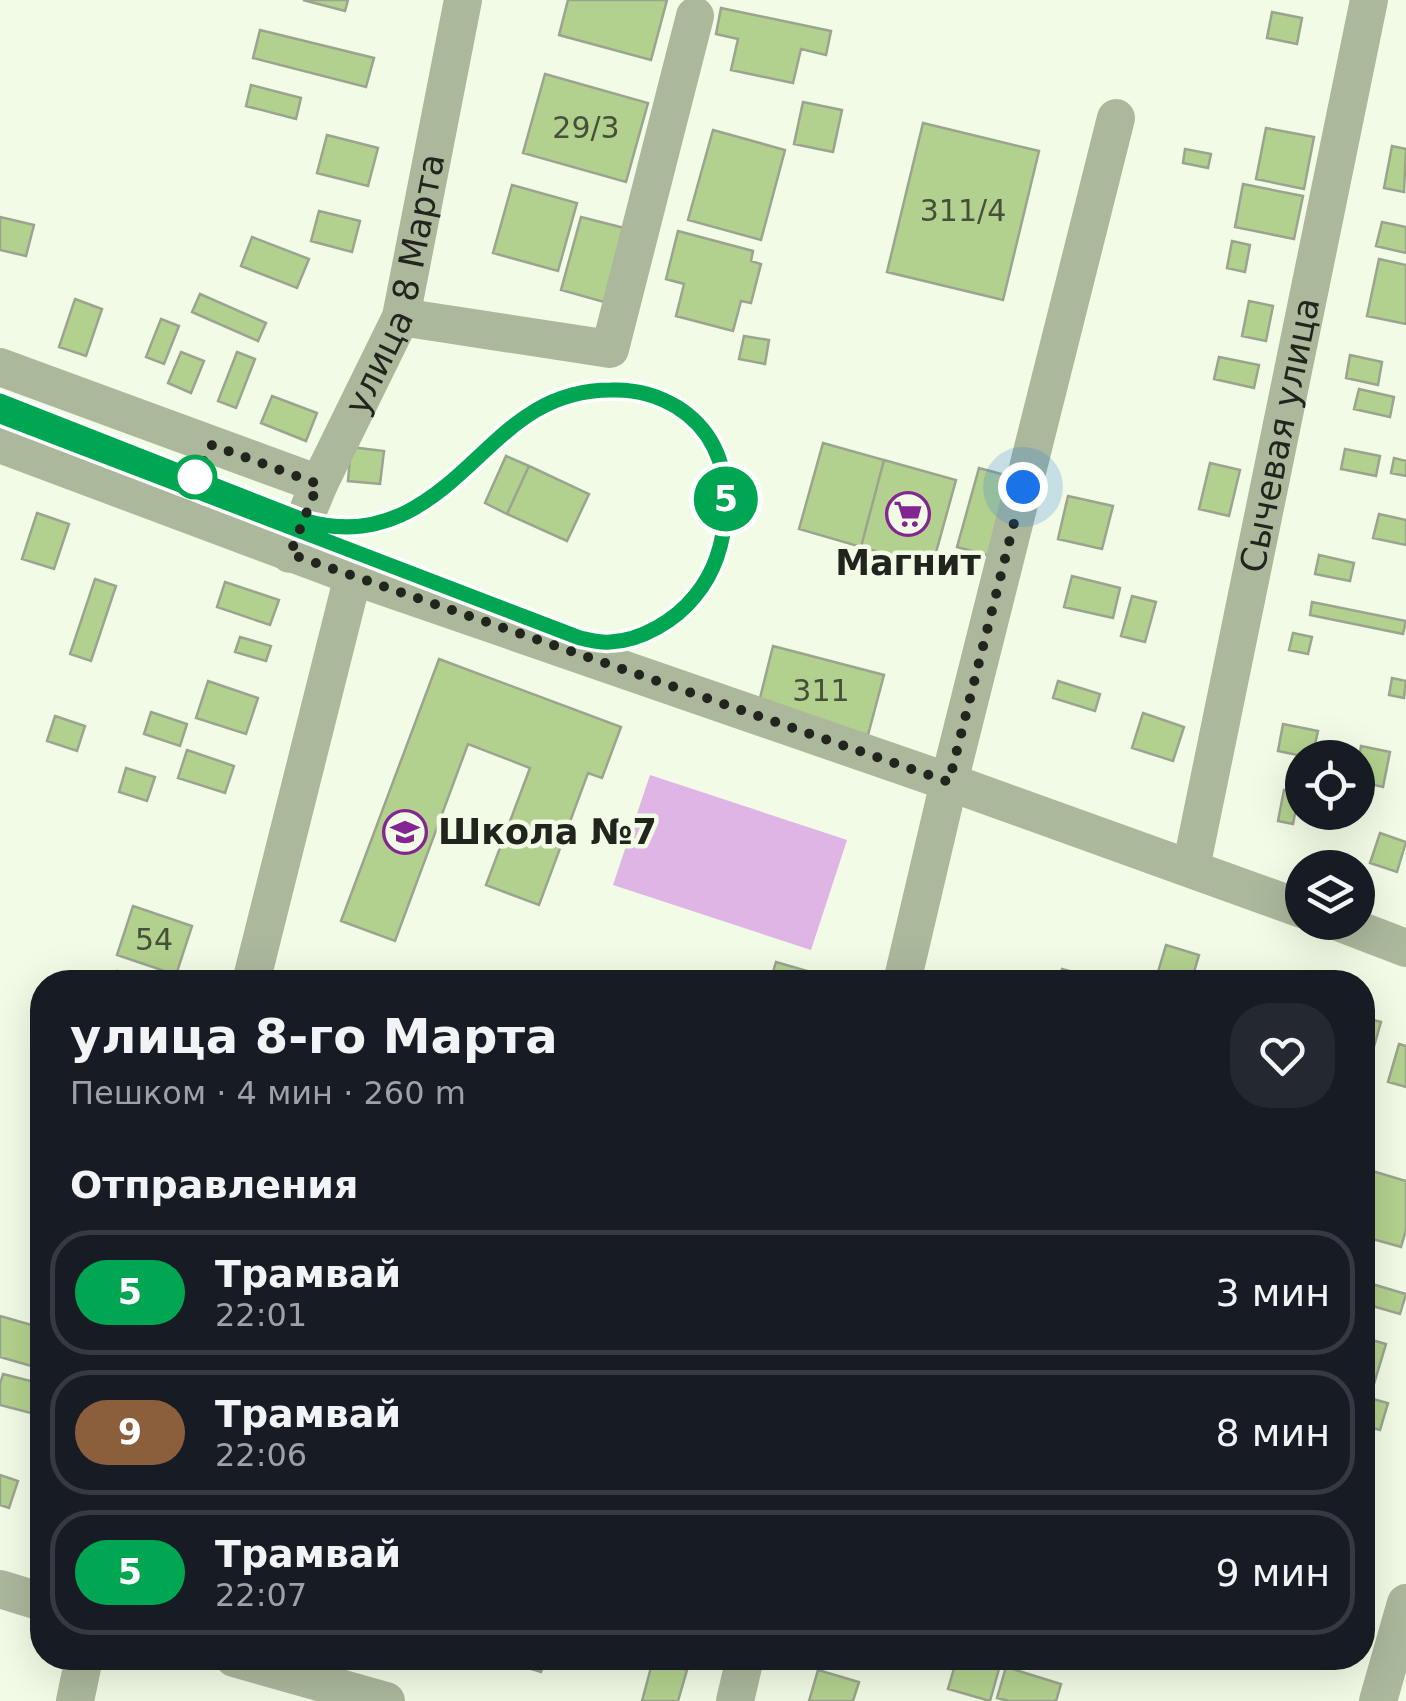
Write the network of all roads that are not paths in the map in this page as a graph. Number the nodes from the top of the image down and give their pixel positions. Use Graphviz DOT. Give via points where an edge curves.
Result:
graph roads {
  1 [pos="462,0"];
  2 [pos="1369,0"];
  3 [pos="695,16"];
  4 [pos="1116,118"];
  5 [pos="401,317"];
  6 [pos="0,367"];
  7 [pos="0,444"];
  8 [pos="318,484"];
  9 [pos="290,554"];
  10 [pos="354,576"];
  11 [pos="949,782"];
  12 [pos="1192,868"];
  13 [pos="1285,903"];
  14 [pos="1375,936"];
  15 [pos="1406,948"];
  16 [pos="254,970"];
  17 [pos="905,970"];
  18 [pos="0,1589"];
  19 [pos="30,1598"];
  20 [pos="1406,1602"];
  21 [pos="81,1670"];
  22 [pos="276,1670"];
  23 [pos="742,1670"];
  24 [pos="75,1701"];
  25 [pos="386,1701"];
  26 [pos="735,1701"];
  27 [pos="1378,1701"];
  1 -- 5 [label="street, улица 8 Марта"];
  2 -- 12 [label="street, Сычевая улица"];
  3 -- 5 [label="street" via="610,349"];
  4 -- 11 [label="street"];
  5 -- 8 [label="street, улица 8 Марта"];
  6 -- 8 [label="street"];
  7 -- 9 [label="street"];
  8 -- 9 [label="street, улица 8 Марта"];
  9 -- 10 [label="street"];
  10 -- 11 [label="street"];
  10 -- 16 [label="street"];
  11 -- 12 [label="street"];
  11 -- 17 [label="street"];
  12 -- 13 [label="street"];
  14 -- 15 [label="street"];
  18 -- 19 [label="street"];
  20 -- 27 [label="street"];
  21 -- 24 [label="street"];
  22 -- 25 [label="street"];
  23 -- 26 [label="street"];
}
